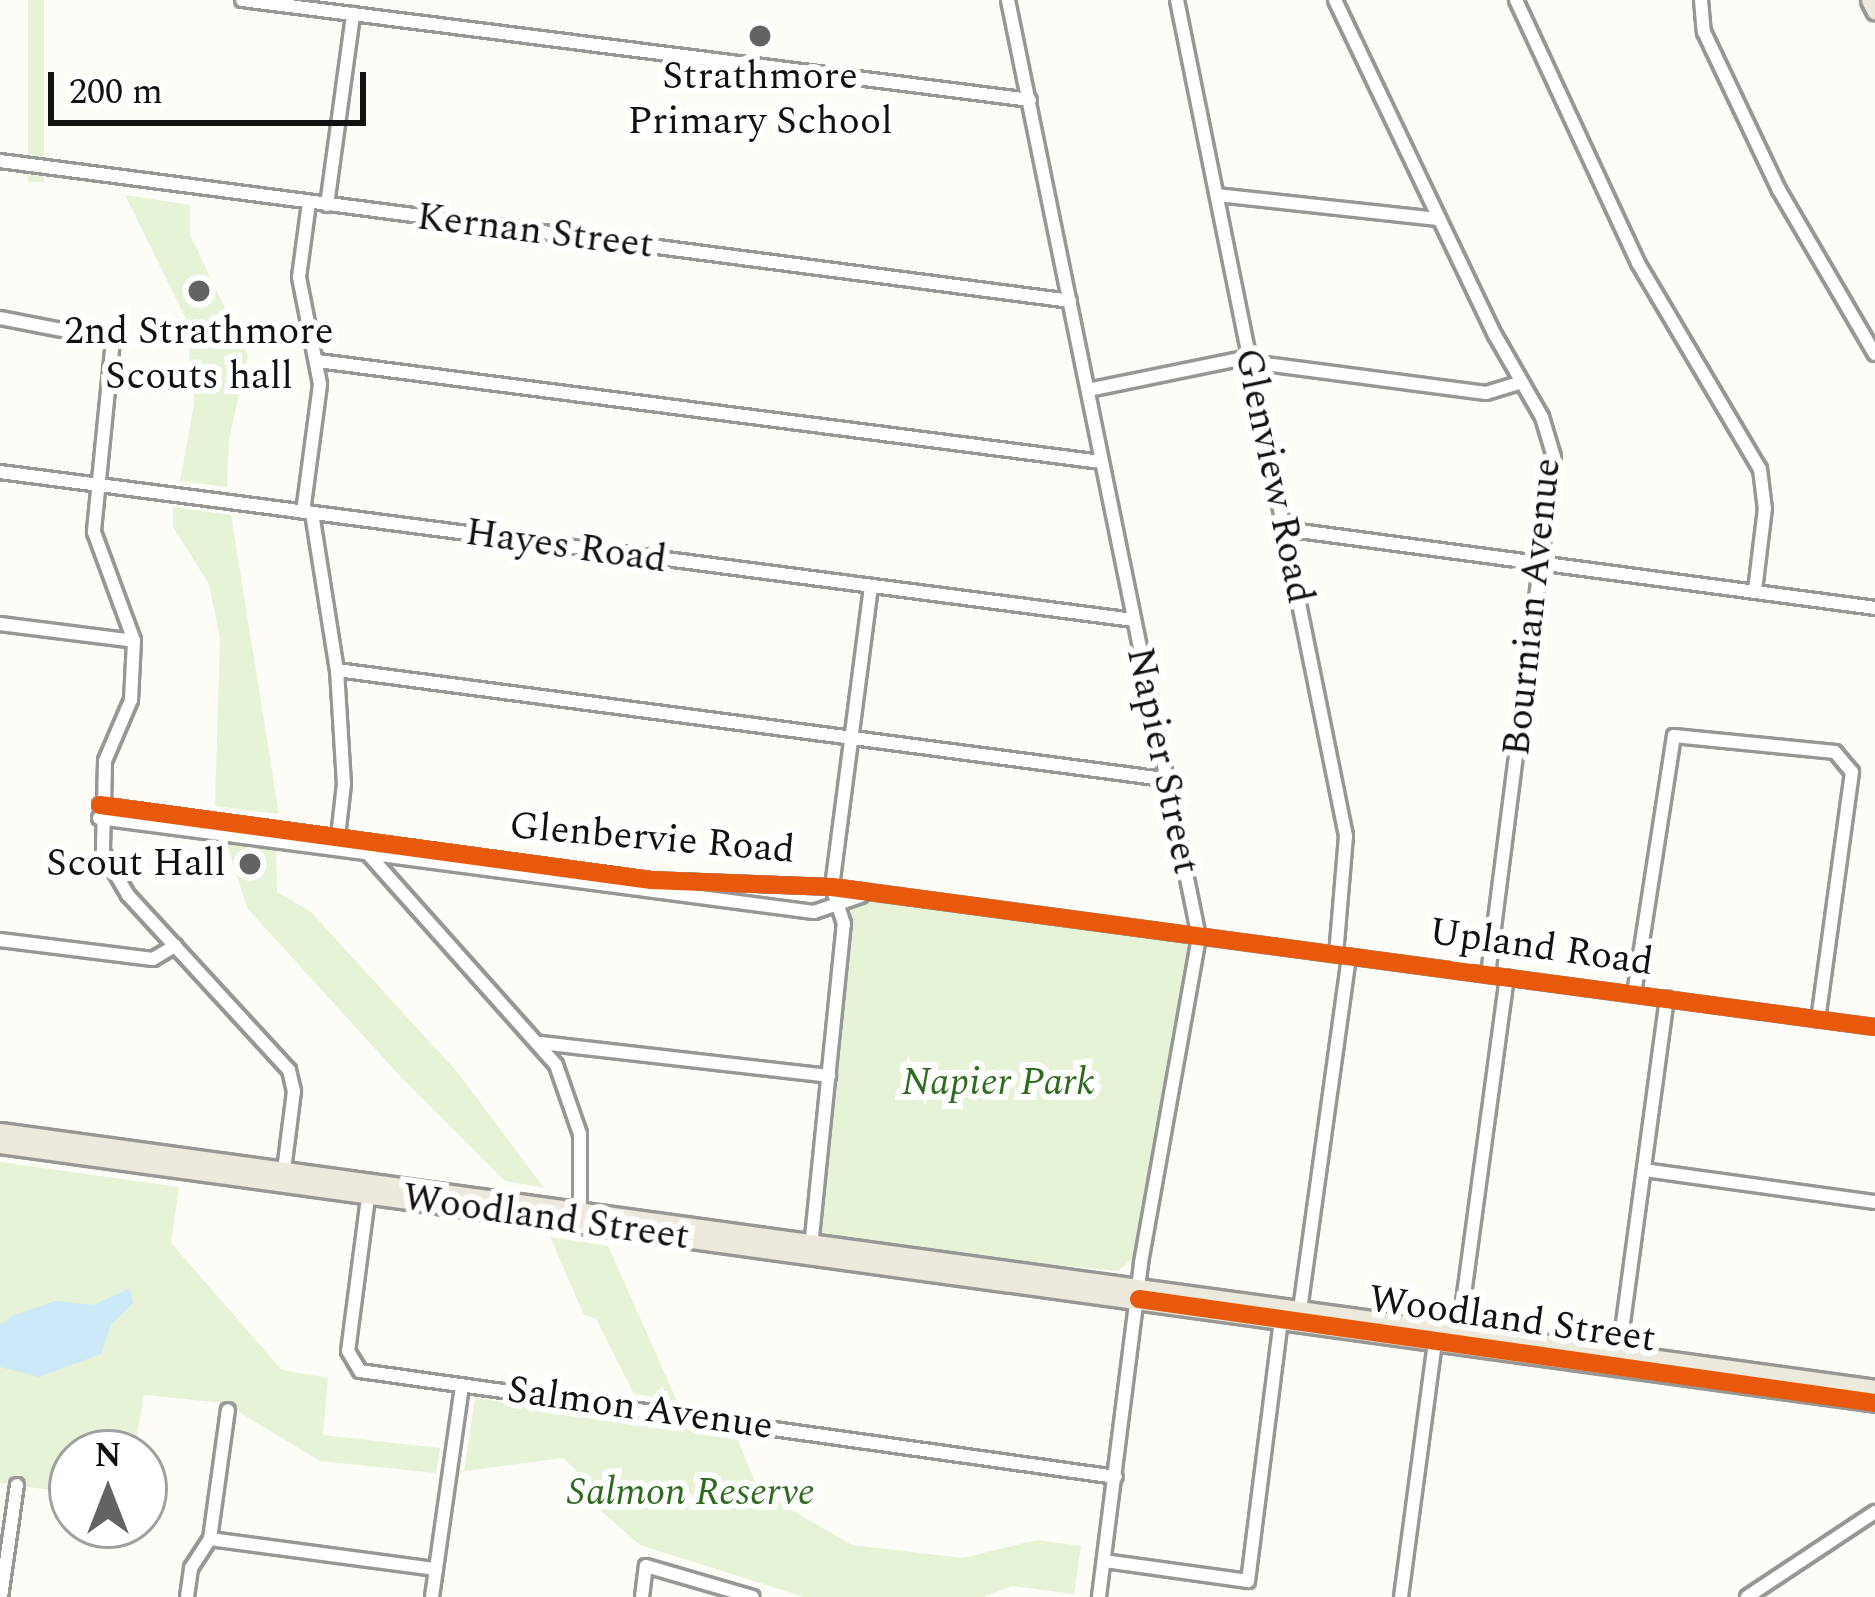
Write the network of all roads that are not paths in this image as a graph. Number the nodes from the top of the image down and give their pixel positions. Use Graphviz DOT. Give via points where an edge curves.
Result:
graph roads {
  1 [pos="242,0"];
  2 [pos="1009,0"];
  3 [pos="1177,0"];
  4 [pos="1335,0"];
  5 [pos="1516,0"];
  6 [pos="1701,0"];
  7 [pos="1869,0"];
  8 [pos="357,10"];
  9 [pos="1875,12"];
  10 [pos="1030,100"];
  11 [pos="0,161"];
  12 [pos="1217,195"];
  13 [pos="309,203"];
  14 [pos="328,205"];
  15 [pos="1438,219"];
  16 [pos="1070,301"];
  17 [pos="0,318"];
  18 [pos="1875,354"];
  19 [pos="1249,359"];
  20 [pos="318,362"];
  21 [pos="1521,382"];
  22 [pos="1088,390"];
  23 [pos="1101,462"];
  24 [pos="0,472"];
  25 [pos="94,484"];
  26 [pos="307,512"];
  27 [pos="1284,529"];
  28 [pos="1543,563"];
  29 [pos="871,587"];
  30 [pos="1755,591"];
  31 [pos="1875,608"];
  32 [pos="1133,620"];
  33 [pos="0,624"];
  34 [pos="134,641"];
  35 [pos="337,670"];
  36 [pos="851,739"];
  37 [pos="1164,779"];
  38 [pos="99,812"];
  39 [pos="337,844"];
  40 [pos="369,848"];
  41 [pos="424,862"];
  42 [pos="832,887"];
  43 [pos="403,894"];
  44 [pos="868,894"];
  45 [pos="838,904"];
  46 [pos="1198,937"];
  47 [pos="0,940"];
  48 [pos="176,946"];
  49 [pos="1342,955"];
  50 [pos="1488,975"];
  51 [pos="1508,977"];
  52 [pos="1634,994"];
  53 [pos="1667,998"];
  54 [pos="1818,1020"];
  55 [pos="1875,1028"];
  56 [pos="576,1042"];
  57 [pos="540,1043"];
  58 [pos="549,1056"];
  59 [pos="829,1076"];
  60 [pos="0,1131"];
  61 [pos="0,1145"];
  62 [pos="1644,1170"];
  63 [pos="283,1175"];
  64 [pos="369,1187"];
  65 [pos="1875,1202"];
  66 [pos="579,1216"];
  67 [pos="811,1248"];
  68 [pos="1140,1292"];
  69 [pos="1282,1313"];
  70 [pos="1300,1315"];
  71 [pos="1436,1335"];
  72 [pos="1459,1338"];
  73 [pos="1618,1360"];
  74 [pos="462,1384"];
  75 [pos="1875,1388"];
  76 [pos="1875,1403"];
  77 [pos="228,1410"];
  78 [pos="1116,1477"];
  79 [pos="16,1486"];
  80 [pos="1875,1512"];
  81 [pos="210,1539"];
  82 [pos="1104,1561"];
  83 [pos="436,1569"];
  84 [pos="1248,1581"];
  85 [pos="1,1597"];
  86 [pos="188,1597"];
  87 [pos="432,1597"];
  88 [pos="642,1597"];
  89 [pos="754,1597"];
  90 [pos="1099,1597"];
  91 [pos="1246,1597"];
  92 [pos="1401,1597"];
  93 [pos="1748,1597"];
  1 -- 8 [label="street"];
  2 -- 10 [label="street, Napier Street"];
  3 -- 12 [label="street, Glenview Road"];
  4 -- 15 [label="street, Bournian Avenue"];
  5 -- 30 [label="street" via="1631,250 1760,469 1766,508"];
  6 -- 18 [label="street" via="1704,32 1778,190"];
  7 -- 9 [label="main road"];
  8 -- 10 [label="street"];
  8 -- 14 [label="street"];
  10 -- 16 [label="street, Napier Street"];
  11 -- 13 [label="street, Kernan Street"];
  12 -- 15 [label="street"];
  12 -- 19 [label="street, Glenview Road"];
  13 -- 14 [label="street, Kernan Street"];
  13 -- 20 [label="street" via="299,277"];
  14 -- 16 [label="street, Kernan Street"];
  15 -- 21 [label="street, Bournian Avenue"];
  16 -- 22 [label="street, Napier Street"];
  17 -- 25 [label="street" via="113,340"];
  19 -- 21 [label="street" via="1486,393"];
  19 -- 22 [label="street"];
  19 -- 27 [label="street, Glenview Road"];
  20 -- 23 [label="street"];
  20 -- 26 [label="street"];
  21 -- 28 [label="street, Bournian Avenue" via="1554,457"];
  22 -- 23 [label="street, Napier Street"];
  23 -- 32 [label="street, Napier Street"];
  24 -- 25 [label="street, Hayes Road"];
  25 -- 26 [label="street, Hayes Road"];
  25 -- 34 [label="street" via="94,532"];
  26 -- 29 [label="street, Hayes Road"];
  26 -- 35 [label="street"];
  27 -- 28 [label="street"];
  27 -- 49 [label="street, Glenview Road" via="1348,846"];
  28 -- 30 [label="street"];
  28 -- 50 [label="street, Bournian Avenue"];
  29 -- 32 [label="street, Hayes Road"];
  29 -- 36 [label="street"];
  30 -- 31 [label="street"];
  32 -- 37 [label="street, Napier Street"];
  33 -- 34 [label="street"];
  34 -- 38 [label="street" via="131,700 108,749"];
  35 -- 36 [label="street"];
  35 -- 39 [label="street" via="344,784"];
  36 -- 37 [label="street"];
  36 -- 42 [label="street"];
  37 -- 46 [label="street, Napier Street"];
  38 -- 39 [label="street, Glenbervie Road"];
  38 -- 48 [label="street" via="113,876"];
  39 -- 40 [label="street, Glenbervie Road"];
  40 -- 41 [label="street, Glenbervie Road"];
  40 -- 42 [label="street, Glenbervie Road" via="651,880"];
  40 -- 43 [label="street"];
  41 -- 43 [label="street" via="405,868"];
  41 -- 45 [label="street, Glenbervie Road" via="814,913"];
  42 -- 44 [label="street, Glenbervie Road"];
  42 -- 45 [label="street"];
  43 -- 57 [label="street"];
  44 -- 45 [label="street, Glenbervie Road"];
  44 -- 46 [label="street, Glenbervie Road"];
  45 -- 59 [label="street" via="844,924"];
  46 -- 49 [label="street, Upland Road"];
  46 -- 68 [label="street, Napier Street"];
  47 -- 48 [label="street" via="153,959"];
  48 -- 63 [label="street" via="289,1070 294,1091"];
  49 -- 50 [label="street, Upland Road"];
  49 -- 70 [label="street, Glenview Road"];
  50 -- 51 [label="street, Upland Road"];
  51 -- 52 [label="street, Upland Road"];
  51 -- 72 [label="street"];
  52 -- 53 [label="street, Upland Road"];
  52 -- 54 [label="street" via="1670,741 1690,733 1814,749 1842,754 1852,772"];
  53 -- 54 [label="street, Upland Road"];
  53 -- 62 [label="street"];
  54 -- 55 [label="street, Upland Road"];
  56 -- 57 [label="street"];
  56 -- 58 [label="street"];
  56 -- 59 [label="street"];
  57 -- 58 [label="street"];
  58 -- 66 [label="street" via="580,1134"];
  59 -- 67 [label="street"];
  60 -- 63 [label="main road, Woodland Street"];
  61 -- 63 [label="main road, Woodland Street"];
  62 -- 65 [label="street"];
  62 -- 73 [label="street"];
  63 -- 64 [label="main road, Woodland Street"];
  64 -- 66 [label="main road, Woodland Street"];
  64 -- 74 [label="street, Salmon Avenue" via="349,1363"];
  66 -- 67 [label="main road, Woodland Street"];
  67 -- 68 [label="main road, Woodland Street"];
  68 -- 69 [label="main road, Woodland Street"];
  68 -- 78 [label="street, Napier Street"];
  69 -- 70 [label="main road, Woodland Street"];
  69 -- 84 [label="street"];
  70 -- 71 [label="main road, Woodland Street"];
  71 -- 72 [label="main road, Woodland Street"];
  71 -- 92 [label="street"];
  72 -- 73 [label="main road, Woodland Street"];
  73 -- 75 [label="main road, Woodland Street"];
  73 -- 76 [label="main road, Woodland Street"];
  74 -- 78 [label="street, Salmon Avenue"];
  74 -- 83 [label="street"];
  77 -- 81 [label="street"];
  78 -- 82 [label="street, Napier Street"];
  79 -- 85 [label="street"];
  80 -- 93 [label="street"];
  81 -- 83 [label="street"];
  81 -- 86 [label="street" via="191,1568"];
  82 -- 84 [label="street"];
  82 -- 90 [label="street, Napier Street"];
  83 -- 87 [label="street"];
  84 -- 91 [label="street"];
  88 -- 89 [label="street" via="646,1566"];
}
